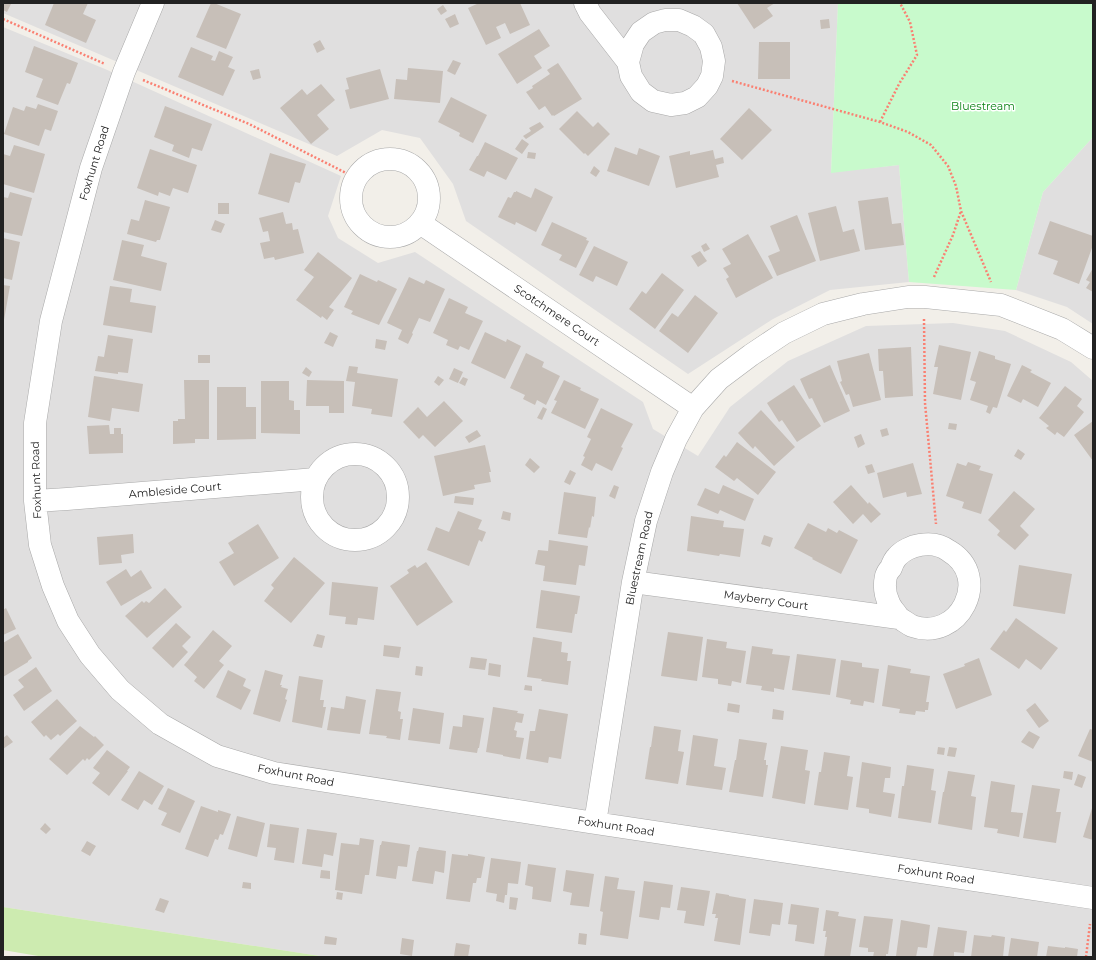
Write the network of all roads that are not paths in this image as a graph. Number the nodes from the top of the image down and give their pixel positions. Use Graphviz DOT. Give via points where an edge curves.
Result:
graph roads {
  1 [pos="153,3"];
  2 [pos="585,3"];
  3 [pos="628,62"];
  4 [pos="420,223"];
  5 [pos="1093,348"];
  6 [pos="693,408"];
  7 [pos="316,479"];
  8 [pos="35,501"];
  9 [pos="632,582"];
  10 [pos="899,618"];
  11 [pos="595,823"];
  12 [pos="1093,898"];
  1 -- 8 [label="street, Foxhunt Road" via="124,72 91,168 52,320 35,423"];
  2 -- 3 [label="street"];
  3 -- 3 [label="street" via="631,76 641,92 653,101 670,105 685,103 697,97 712,76 714,61 711,47 704,34 679,20 664,20 641,32 633,44"];
  4 -- 4 [label="street" via="427,212 430,198 426,182 418,170 407,162 383,159 371,163 360,172 350,198 354,215 362,226 373,234 397,237 410,232"];
  4 -- 6 [label="street, Scotchmere Court"];
  5 -- 6 [label="street, Bluestream Road" via="1062,329 1001,305 908,297 823,314 784,333 719,379"];
  6 -- 9 [label="street, Bluestream Road" via="662,472 646,521"];
  7 -- 8 [label="street, Ambleside Court"];
  8 -- 11 [label="street, Foxhunt Road" via="40,544 53,586 68,620 90,654 120,690 160,724 217,756 274,773"];
  9 -- 10 [label="street, Mayberry Court"];
  9 -- 11 [label="street, Bluestream Road"];
  10 -- 10 [label="street, Mayberry Court" via="912,626 936,628 950,622 962,611 968,598 970,583 966,569 956,554 935,544 921,544 908,548 896,557 886,576 885,590 889,604"];
  11 -- 12 [label="street, Foxhunt Road"];
}
